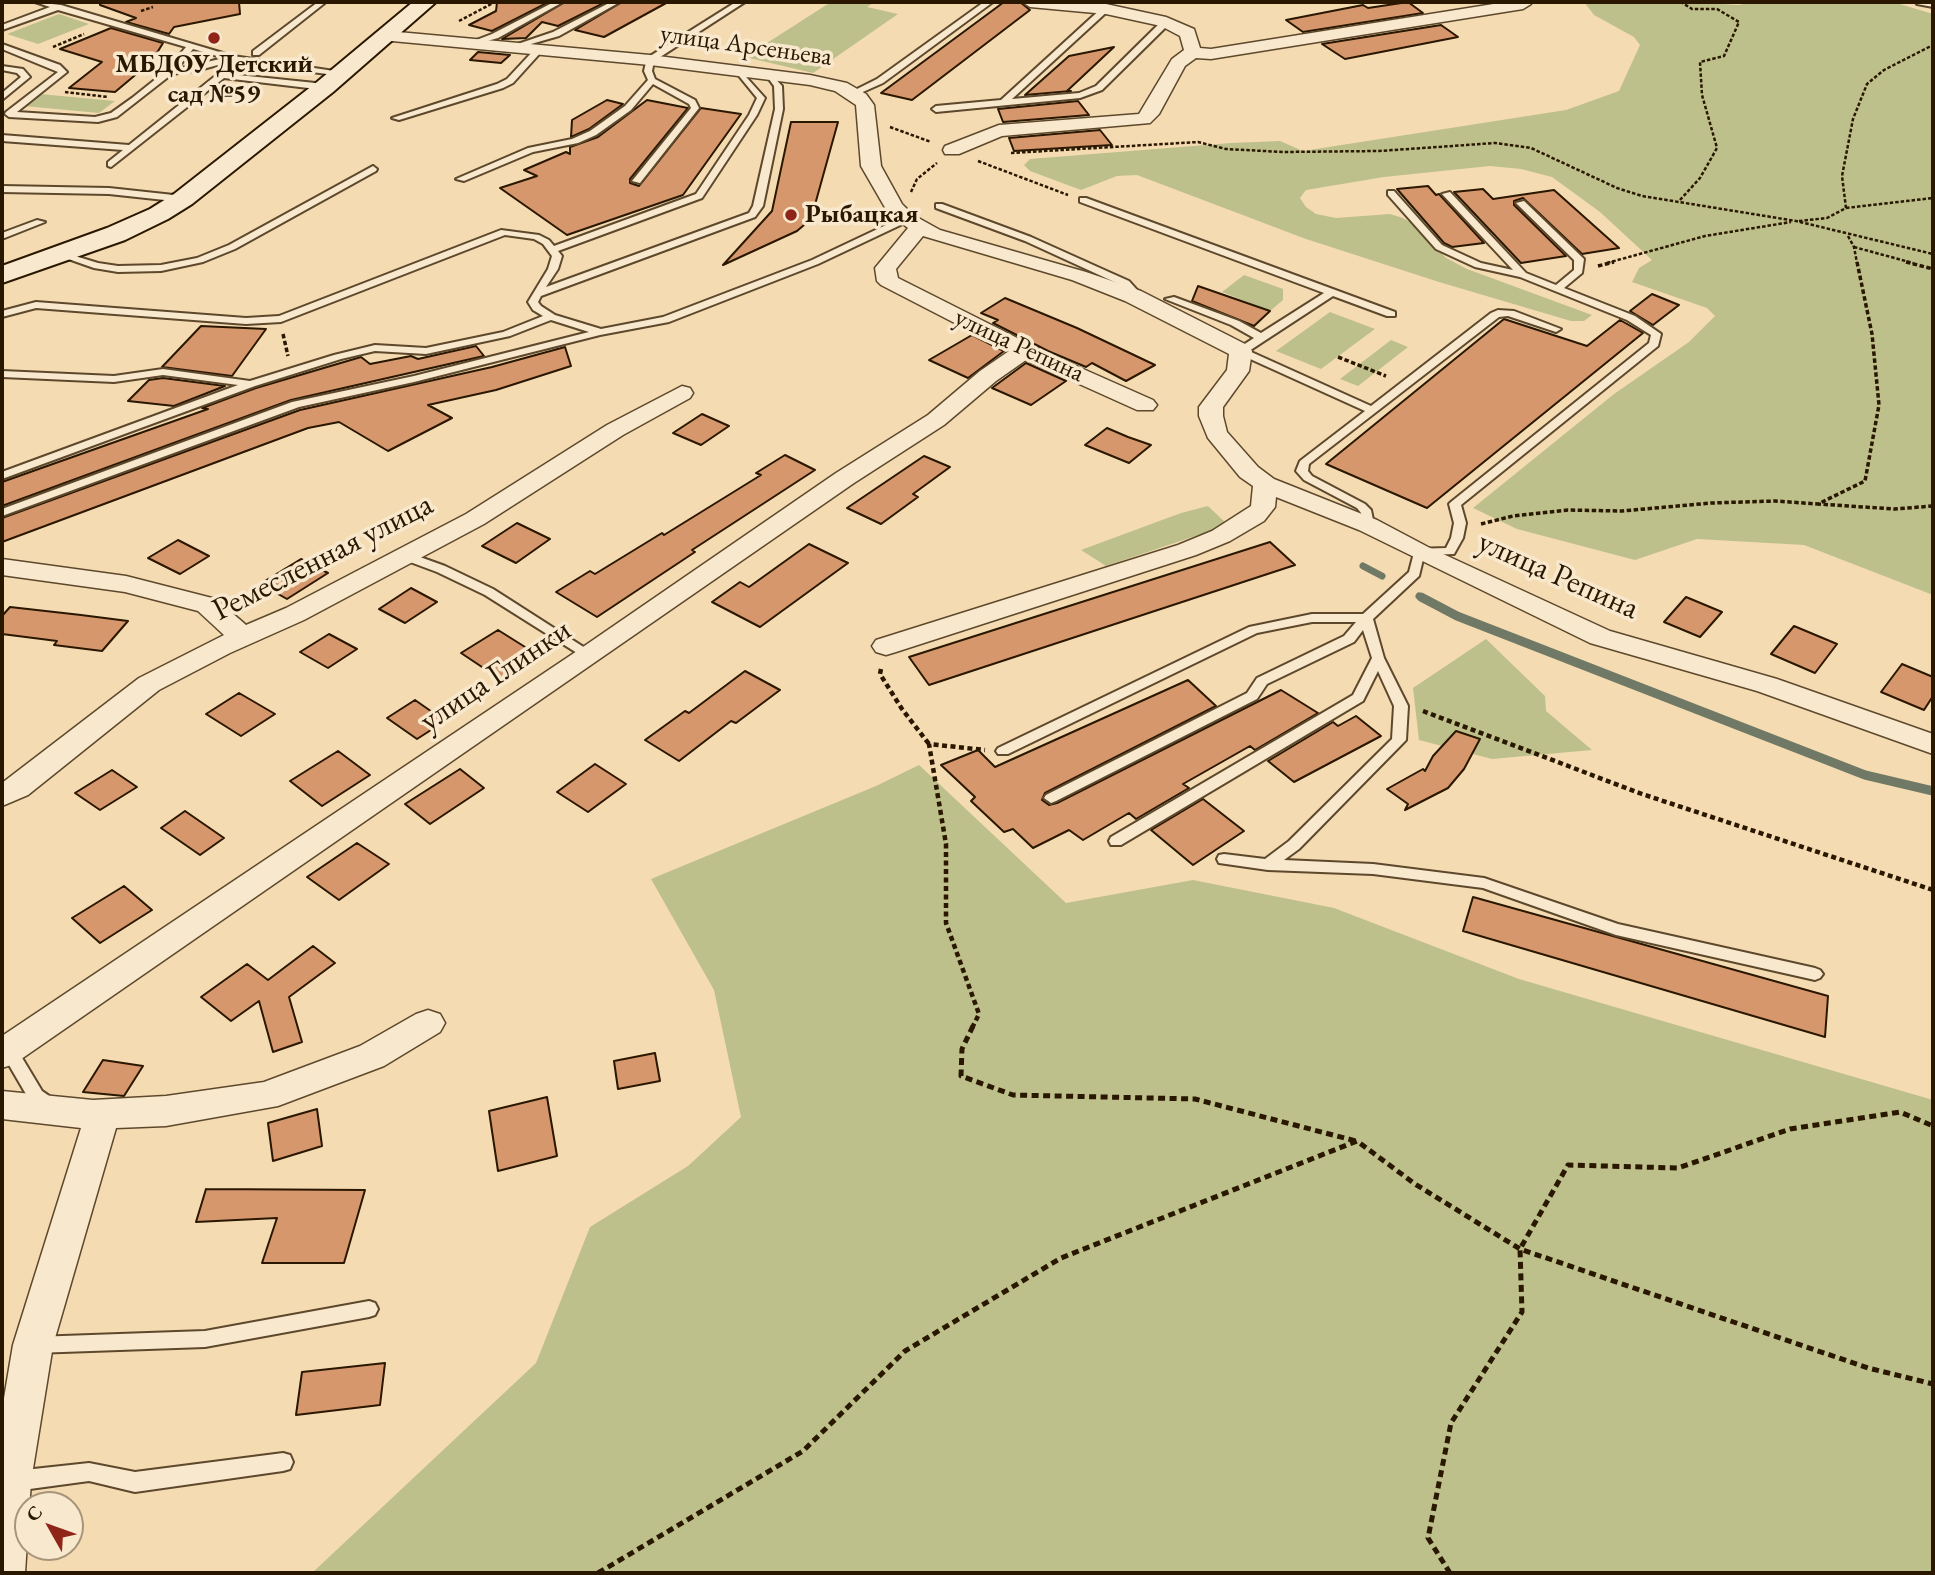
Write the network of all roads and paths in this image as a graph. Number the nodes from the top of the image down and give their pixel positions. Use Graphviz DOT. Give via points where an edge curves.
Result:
graph roads {
  1 [pos="39,2"];
  2 [pos="322,2"];
  3 [pos="425,2"];
  4 [pos="559,2"];
  5 [pos="616,2"];
  6 [pos="741,2"];
  7 [pos="989,2"];
  8 [pos="1030,2"];
  9 [pos="1681,2"];
  10 [pos="1920,2"];
  11 [pos="1523,4"];
  12 [pos="1933,5"];
  13 [pos="1107,6"];
  14 [pos="58,7"];
  15 [pos="1166,22"];
  16 [pos="110,23"];
  17 [pos="2,28"];
  18 [pos="387,36"];
  19 [pos="470,44"];
  20 [pos="1933,45"];
  21 [pos="2,46"];
  22 [pos="191,47"];
  23 [pos="510,48"];
  24 [pos="538,51"];
  25 [pos="1193,52"];
  26 [pos="256,53"];
  27 [pos="30,57"];
  28 [pos="232,58"];
  29 [pos="650,60"];
  30 [pos="2,68"];
  31 [pos="739,71"];
  32 [pos="170,72"];
  33 [pos="769,75"];
  34 [pos="652,80"];
  35 [pos="333,81"];
  36 [pos="43,89"];
  37 [pos="853,93"];
  38 [pos="2,97"];
  39 [pos="135,100"];
  40 [pos="1003,103"];
  41 [pos="936,109"];
  42 [pos="5,114"];
  43 [pos="396,118"];
  44 [pos="866,118"];
  45 [pos="2,138"];
  46 [pos="130,148"];
  47 [pos="960,154"];
  48 [pos="111,164"];
  49 [pos="373,169"];
  50 [pos="461,179"];
  51 [pos="637,181"];
  52 [pos="2,189"];
  53 [pos="1391,193"];
  54 [pos="1447,194"];
  55 [pos="1933,198"];
  56 [pos="183,199"];
  57 [pos="1083,200"];
  58 [pos="1679,201"];
  59 [pos="1521,203"];
  60 [pos="939,206"];
  61 [pos="1846,208"];
  62 [pos="1796,221"];
  63 [pos="40,222"];
  64 [pos="912,224"];
  65 [pos="2,236"];
  66 [pos="1848,236"];
  67 [pos="1854,247"];
  68 [pos="554,249"];
  69 [pos="1933,254"];
  70 [pos="62,255"];
  71 [pos="1933,269"];
  72 [pos="1579,271"];
  73 [pos="2,275"];
  74 [pos="1523,275"];
  75 [pos="1557,289"];
  76 [pos="1332,292"];
  77 [pos="536,295"];
  78 [pos="1133,296"];
  79 [pos="1170,299"];
  80 [pos="2,314"];
  81 [pos="1391,314"];
  82 [pos="551,317"];
  83 [pos="1556,329"];
  84 [pos="601,332"];
  85 [pos="1262,338"];
  86 [pos="1024,351"];
  87 [pos="1241,351"];
  88 [pos="1338,357"];
  89 [pos="1359,365"];
  90 [pos="2,374"];
  91 [pos="251,384"];
  92 [pos="682,393"];
  93 [pos="1145,405"];
  94 [pos="1372,410"];
  95 [pos="2,476"];
  96 [pos="1265,484"];
  97 [pos="1818,504"];
  98 [pos="1933,506"];
  99 [pos="2,513"];
  100 [pos="1460,523"];
  101 [pos="1368,525"];
  102 [pos="1419,552"];
  103 [pos="406,556"];
  104 [pos="2,567"];
  105 [pos="1366,618"];
  106 [pos="242,637"];
  107 [pos="886,646"];
  108 [pos="590,655"];
  109 [pos="1378,657"];
  110 [pos="1401,706"];
  111 [pos="929,744"];
  112 [pos="1933,744"];
  113 [pos="1003,751"];
  114 [pos="2,796"];
  115 [pos="1051,798"];
  116 [pos="1116,841"];
  117 [pos="1224,859"];
  118 [pos="1268,865"];
  119 [pos="1933,890"];
  120 [pos="1815,974"];
  121 [pos="428,1023"];
  122 [pos="5,1053"];
  123 [pos="2,1105"];
  124 [pos="76,1113"];
  125 [pos="1933,1126"];
  126 [pos="1357,1141"];
  127 [pos="1520,1249"];
  128 [pos="369,1309"];
  129 [pos="33,1345"];
  130 [pos="1933,1384"];
  131 [pos="283,1462"];
  132 [pos="10,1481"];
  133 [pos="4,1573"];
  134 [pos="598,1573"];
  135 [pos="1450,1573"];
  1 -- 14 [label="lane"];
  2 -- 26 [label="lane"];
  3 -- 18 [label="main road"];
  4 -- 19 [label="lane"];
  5 -- 23 [label="lane" via="556,34"];
  6 -- 29 [label="lane"];
  7 -- 37 [label="lane" via="880,81"];
  8 -- 13 [label="street"];
  9 -- 58 [label="path" via="1692,9 1717,9 1739,22 1724,56 1700,62 1702,94 1717,148 1700,178"];
  10 -- 12 [label="lane"];
  11 -- 25 [label="street" via="1211,54"];
  13 -- 15 [label="street"];
  13 -- 40 [label="lane"];
  14 -- 16 [label="lane"];
  14 -- 17 [label="lane"];
  15 -- 25 [label="street" via="1188,33"];
  15 -- 40 [label="lane" via="1099,88 1080,95"];
  16 -- 22 [label="lane"];
  16 -- 27 [label="path"];
  18 -- 19 [label="street, улица Арсеньева"];
  18 -- 35 [label="main road"];
  19 -- 23 [label="street, улица Арсеньева"];
  20 -- 61 [label="path" via="1867,84 1853,119 1842,176"];
  21 -- 27 [label="lane"];
  22 -- 28 [label="lane"];
  22 -- 32 [label="lane"];
  23 -- 24 [label="street, улица Арсеньева"];
  24 -- 29 [label="street, улица Арсеньева"];
  24 -- 43 [label="lane" via="500,86"];
  25 -- 47 [label="street" via="1178,63 1144,120 999,131"];
  27 -- 36 [label="lane" via="63,72"];
  28 -- 32 [label="lane"];
  28 -- 35 [label="lane"];
  29 -- 31 [label="street, улица Арсеньева"];
  29 -- 34 [label="lane"];
  30 -- 38 [label="lane" via="20,71 26,77"];
  31 -- 33 [label="street, улица Арсеньева"];
  31 -- 68 [label="lane" via="761,98 699,196"];
  32 -- 39 [label="lane"];
  33 -- 37 [label="street, улица Арсеньева" via="828,83"];
  33 -- 77 [label="lane" via="778,86 779,109 758,206 752,215"];
  34 -- 50 [label="lane" via="628,108 593,133 531,150"];
  34 -- 51 [label="lane" via="695,108"];
  35 -- 46 [label="lane" via="222,75"];
  35 -- 56 [label="main road"];
  36 -- 39 [label="path"];
  36 -- 42 [label="lane"];
  37 -- 44 [label="street, улица Арсеньева" via="865,105"];
  39 -- 42 [label="lane" via="114,115 95,120"];
  40 -- 41 [label="lane"];
  44 -- 47 [label="path"];
  44 -- 64 [label="street, улица Арсеньева" via="871,166 894,207"];
  45 -- 46 [label="lane"];
  46 -- 48 [label="lane"];
  47 -- 57 [label="path"];
  47 -- 58 [label="path" via="1198,142 1226,149 1346,152 1495,143 1531,148 1642,196"];
  47 -- 64 [label="path" via="917,179"];
  49 -- 70 [label="lane" via="200,260 162,268 118,269"];
  52 -- 56 [label="lane" via="108,191"];
  53 -- 74 [label="lane" via="1439,247 1478,265"];
  54 -- 74 [label="lane"];
  55 -- 61 [label="path"];
  56 -- 70 [label="main road"];
  57 -- 76 [label="lane"];
  58 -- 62 [label="path"];
  59 -- 72 [label="lane" via="1579,259"];
  60 -- 78 [label="lane" via="1108,275 1125,283"];
  61 -- 62 [label="path" via="1827,218"];
  62 -- 66 [label="path"];
  62 -- 72 [label="path" via="1705,236"];
  63 -- 65 [label="lane"];
  64 -- 78 [label="street"];
  64 -- 84 [label="lane" via="664,320"];
  64 -- 86 [label="street, улица Репина" via="885,268 888,281"];
  66 -- 67 [label="path"];
  66 -- 69 [label="path"];
  67 -- 71 [label="path"];
  67 -- 97 [label="path" via="1872,334 1878,405 1865,481"];
  68 -- 77 [label="lane" via="553,269"];
  68 -- 80 [label="lane" via="536,237 504,233 281,319 246,321 36,305"];
  70 -- 73 [label="main road"];
  72 -- 75 [label="lane"];
  74 -- 75 [label="lane"];
  75 -- 100 [label="lane" via="1631,318 1656,334 1654,344 1455,504"];
  76 -- 81 [label="lane"];
  76 -- 85 [label="lane"];
  77 -- 82 [label="lane" via="533,302 537,308"];
  78 -- 87 [label="street"];
  79 -- 85 [label="lane"];
  82 -- 84 [label="lane"];
  82 -- 91 [label="lane" via="506,334 426,351 374,348"];
  83 -- 94 [label="lane" via="1510,313 1495,315"];
  84 -- 99 [label="lane" via="296,404"];
  85 -- 87 [label="lane"];
  86 -- 93 [label="street, улица Репина"];
  86 -- 108 [label="street, улица Глинки" via="936,420"];
  87 -- 94 [label="lane"];
  87 -- 96 [label="street, улица Репина" via="1238,371 1217,398 1211,416 1216,433"];
  88 -- 89 [label="path"];
  90 -- 91 [label="lane" via="114,379 163,373"];
  91 -- 95 [label="lane"];
  92 -- 103 [label="street, Ремесленная улица"];
  94 -- 101 [label="lane" via="1304,463 1303,471 1361,506 1367,512"];
  96 -- 101 [label="street, улица Репина"];
  96 -- 107 [label="street" via="1263,507 1221,536"];
  97 -- 98 [label="path" via="1894,509"];
  97 -- 100 [label="path" via="1711,503 1544,512 1476,525"];
  100 -- 102 [label="lane" via="1450,551"];
  101 -- 102 [label="street, улица Репина"];
  102 -- 105 [label="lane" via="1415,573"];
  102 -- 112 [label="street, улица Репина" via="1619,644 1767,685"];
  103 -- 106 [label="street, Ремесленная улица"];
  103 -- 108 [label="lane" via="489,592"];
  104 -- 106 [label="street" via="126,584 207,605"];
  105 -- 109 [label="lane"];
  105 -- 113 [label="lane" via="1312,618 1253,630"];
  105 -- 115 [label="lane" via="1349,639 1262,681 1252,696"];
  106 -- 114 [label="street, Ремесленная улица" via="149,684"];
  107 -- 111 [label="path" via="880,674"];
  108 -- 122 [label="street, улица Глинки"];
  109 -- 110 [label="lane"];
  109 -- 116 [label="lane" via="1358,698"];
  110 -- 118 [label="lane" via="1399,740"];
  110 -- 119 [label="path" via="1438,715 1642,794"];
  111 -- 113 [label="path"];
  111 -- 126 [label="path" via="946,844 946,923 979,1014 962,1049 961,1076 1013,1095 1195,1099"];
  117 -- 118 [label="lane"];
  118 -- 120 [label="lane" via="1373,869 1484,883 1616,929"];
  121 -- 124 [label="street" via="372,1056 266,1096 166,1111"];
  122 -- 124 [label="lane" via="36,1096"];
  123 -- 124 [label="street"];
  124 -- 129 [label="street" via="99,1126"];
  125 -- 127 [label="path" via="1900,1112 1790,1129 1678,1168 1567,1165"];
  126 -- 127 [label="path" via="1415,1184"];
  126 -- 134 [label="path" via="1061,1258 905,1351 803,1451"];
  127 -- 130 [label="path" via="1868,1368"];
  127 -- 135 [label="path" via="1522,1312 1451,1423 1428,1538"];
  128 -- 129 [label="lane" via="205,1339"];
  129 -- 132 [label="street"];
  131 -- 132 [label="lane" via="135,1482 89,1472"];
  132 -- 133 [label="street"];
}
